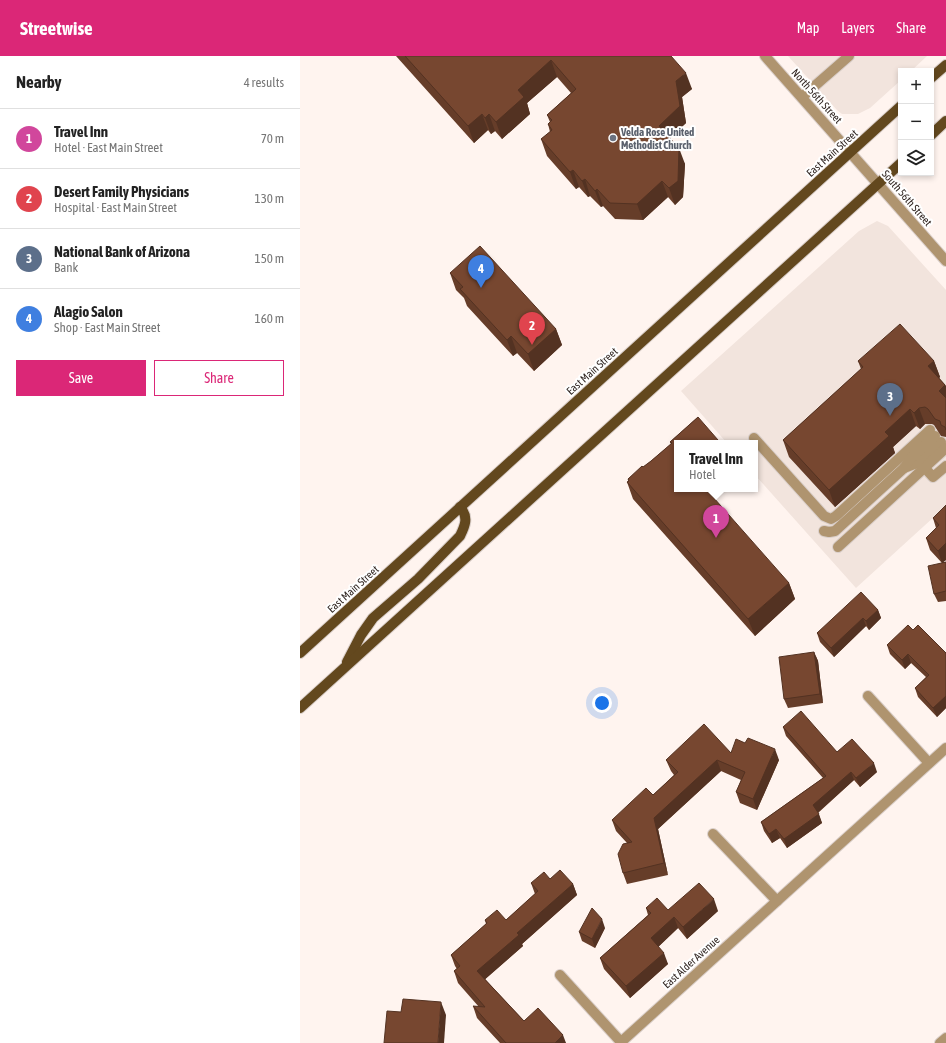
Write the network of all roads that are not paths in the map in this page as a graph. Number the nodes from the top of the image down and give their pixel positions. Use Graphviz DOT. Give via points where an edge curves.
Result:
graph roads {
  1 [pos="765,56"];
  2 [pos="849,56"];
  3 [pos="946,64"];
  4 [pos="934,75"];
  5 [pos="802,97"];
  6 [pos="898,109"];
  7 [pos="946,122"];
  8 [pos="934,132"];
  9 [pos="851,152"];
  10 [pos="898,166"];
  11 [pos="879,184"];
  12 [pos="946,261"];
  13 [pos="938,439"];
  14 [pos="758,442"];
  15 [pos="946,466"];
  16 [pos="924,468"];
  17 [pos="460,507"];
  18 [pos="824,531"];
  19 [pos="838,547"];
  20 [pos="300,653"];
  21 [pos="343,669"];
  22 [pos="868,696"];
  23 [pos="300,708"];
  24 [pos="946,748"];
  25 [pos="929,763"];
  26 [pos="713,834"];
  27 [pos="777,901"];
  28 [pos="560,975"];
  29 [pos="946,1038"];
  30 [pos="621,1042"];
  31 [pos="940,1043"];
  1 -- 5 [label="street, North 56th Street"];
  2 -- 5 [label="street"];
  3 -- 4 [label="main road"];
  5 -- 9 [label="street, North 56th Street"];
  6 -- 9 [label="main road, East Main Street"];
  7 -- 8 [label="main road"];
  9 -- 11 [label="street, South 56th Street"];
  9 -- 17 [label="main road, East Main Street"];
  10 -- 11 [label="main road"];
  11 -- 12 [label="street, South 56th Street"];
  11 -- 21 [label="main road"];
  13 -- 14 [label="street" via="831,519 824,516"];
  13 -- 16 [label="street"];
  13 -- 18 [label="street" via="911,458 904,468 835,531"];
  15 -- 16 [label="street" via="933,477"];
  16 -- 19 [label="street"];
  17 -- 20 [label="main road, East Main Street"];
  17 -- 21 [label="main road" via="466,520 460,536 418,579 373,618"];
  21 -- 23 [label="main road"];
  22 -- 25 [label="street"];
  24 -- 25 [label="street, East Alder Avenue"];
  25 -- 27 [label="street, East Alder Avenue"];
  26 -- 27 [label="street"];
  27 -- 30 [label="street, East Alder Avenue"];
  28 -- 30 [label="street, East Alder Avenue"];
  29 -- 31 [label="street"];
}
